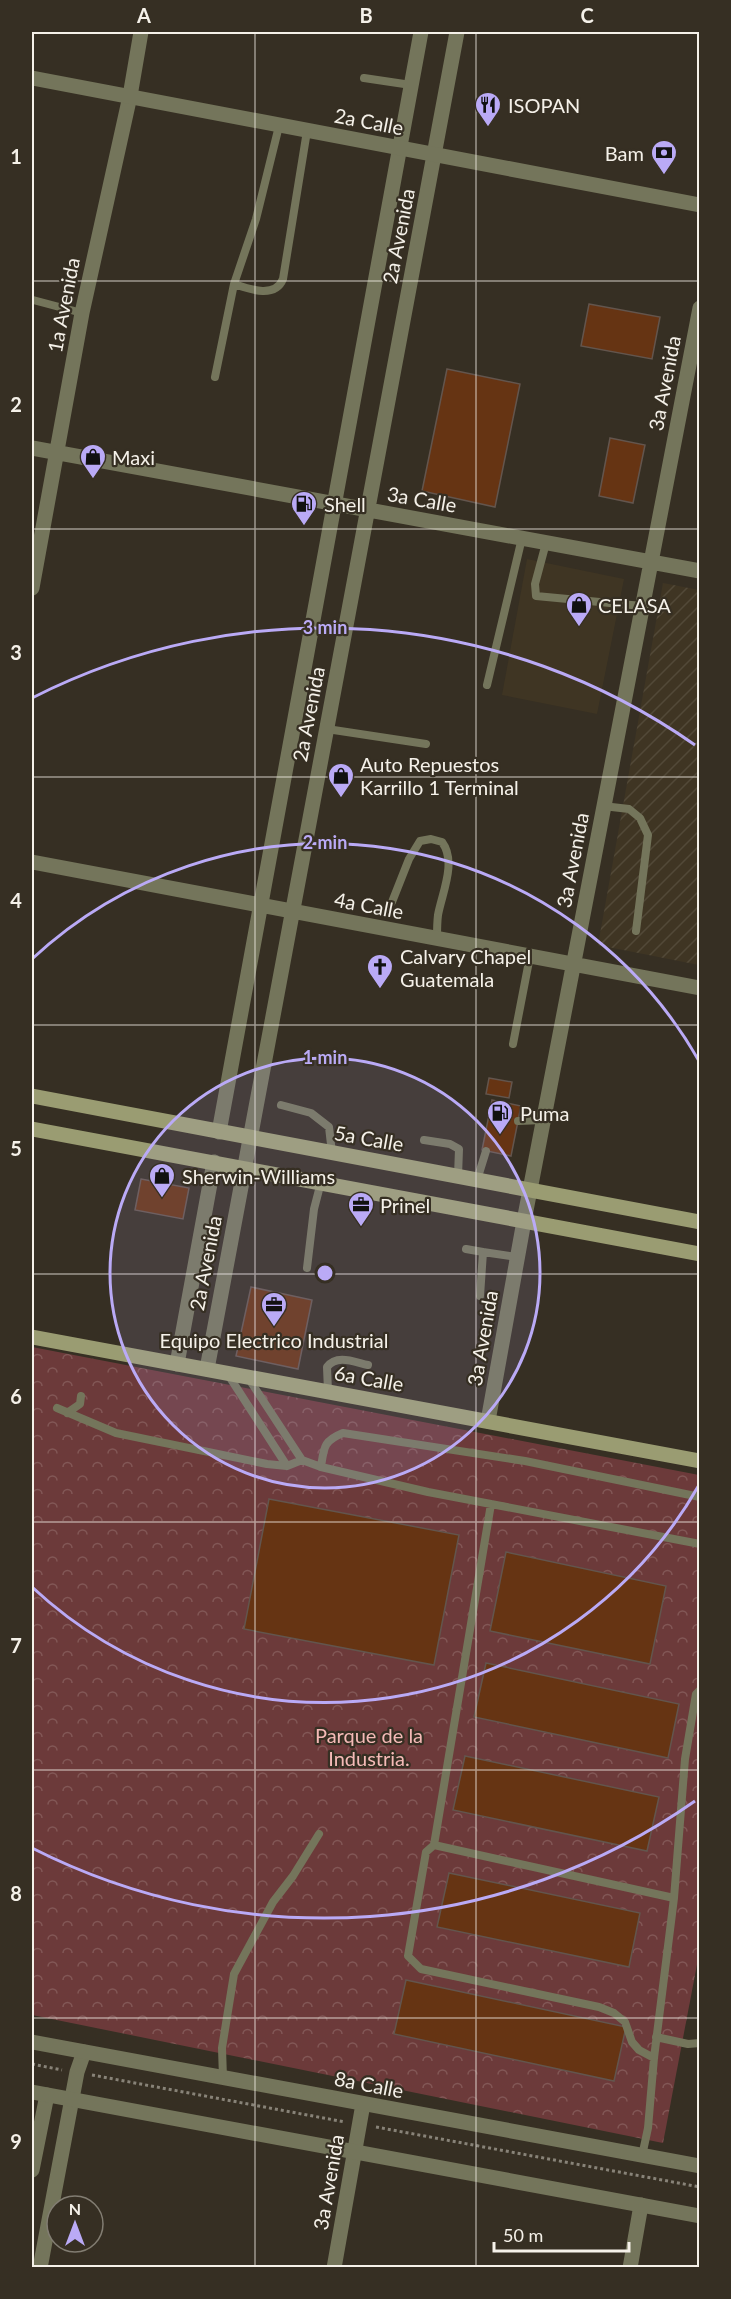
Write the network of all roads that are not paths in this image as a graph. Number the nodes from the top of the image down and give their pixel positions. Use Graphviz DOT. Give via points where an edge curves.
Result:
graph roads {
  1 [pos="141,32"];
  2 [pos="421,32"];
  3 [pos="457,32"];
  4 [pos="32,78"];
  5 [pos="364,78"];
  6 [pos="411,85"];
  7 [pos="130,96"];
  8 [pos="279,126"];
  9 [pos="307,131"];
  10 [pos="400,148"];
  11 [pos="434,155"];
  12 [pos="699,205"];
  13 [pos="234,284"];
  14 [pos="33,300"];
  15 [pos="699,308"];
  16 [pos="82,313"];
  17 [pos="214,377"];
  18 [pos="32,448"];
  19 [pos="56,453"];
  20 [pos="334,504"];
  21 [pos="368,510"];
  22 [pos="522,538"];
  23 [pos="546,543"];
  24 [pos="650,562"];
  25 [pos="699,571"];
  26 [pos="32,588"];
  27 [pos="642,606"];
  28 [pos="487,685"];
  29 [pos="327,729"];
  30 [pos="426,744"];
  31 [pos="603,806"];
  32 [pos="32,862"];
  33 [pos="392,902"];
  34 [pos="261,906"];
  35 [pos="293,912"];
  36 [pos="636,931"];
  37 [pos="437,939"];
  38 [pos="530,957"];
  39 [pos="573,964"];
  40 [pos="699,988"];
  41 [pos="513,1044"];
  42 [pos="32,1096"];
  43 [pos="281,1106"];
  44 [pos="543,1120"];
  45 [pos="518,1121"];
  46 [pos="32,1129"];
  47 [pos="219,1132"];
  48 [pos="250,1138"];
  49 [pos="424,1140"];
  50 [pos="486,1151"];
  51 [pos="332,1153"];
  52 [pos="214,1162"];
  53 [pos="245,1168"];
  54 [pos="458,1176"];
  55 [pos="477,1180"];
  56 [pos="321,1182"];
  57 [pos="529,1190"];
  58 [pos="524,1221"];
  59 [pos="699,1222"];
  60 [pos="466,1249"];
  61 [pos="483,1252"];
  62 [pos="699,1254"];
  63 [pos="517,1257"];
  64 [pos="307,1268"];
  65 [pos="480,1296"];
  66 [pos="32,1337"];
  67 [pos="177,1364"];
  68 [pos="368,1365"];
  69 [pos="207,1369"];
  70 [pos="226,1372"];
  71 [pos="247,1376"];
  72 [pos="328,1391"];
  73 [pos="81,1396"];
  74 [pos="57,1408"];
  75 [pos="67,1413"];
  76 [pos="488,1421"];
  77 [pos="302,1460"];
  78 [pos="699,1461"];
  79 [pos="287,1466"];
  80 [pos="321,1467"];
  81 [pos="699,1497"];
  82 [pos="491,1504"];
  83 [pos="699,1544"];
  84 [pos="699,1690"];
  85 [pos="319,1834"];
  86 [pos="434,1845"];
  87 [pos="674,1898"];
  88 [pos="657,2037"];
  89 [pos="32,2042"];
  90 [pos="699,2043"];
  91 [pos="84,2052"];
  92 [pos="654,2058"];
  93 [pos="223,2078"];
  94 [pos="39,2094"];
  95 [pos="72,2099"];
  96 [pos="363,2104"];
  97 [pos="355,2152"];
  98 [pos="642,2156"];
  99 [pos="699,2166"];
  100 [pos="32,2170"];
  101 [pos="641,2205"];
  102 [pos="699,2216"];
  103 [pos="40,2268"];
  104 [pos="334,2268"];
  105 [pos="630,2268"];
  1 -- 7 [label="street, 1a Avenida"];
  2 -- 6 [label="street, 2a Avenida"];
  3 -- 11 [label="street, 2a Avenida"];
  4 -- 7 [label="street, 2a Calle"];
  5 -- 6 [label="lane"];
  6 -- 10 [label="street, 2a Avenida"];
  7 -- 8 [label="street, 2a Calle"];
  7 -- 16 [label="street, 1a Avenida"];
  8 -- 9 [label="street, 2a Calle"];
  8 -- 13 [label="lane" via="256,219"];
  9 -- 10 [label="street, 2a Calle"];
  9 -- 13 [label="lane" via="280,286 253,290"];
  10 -- 11 [label="street, 2a Calle"];
  10 -- 20 [label="street, 2a Avenida"];
  11 -- 12 [label="street, 2a Calle"];
  11 -- 21 [label="street, 2a Avenida"];
  13 -- 17 [label="lane"];
  14 -- 16 [label="lane"];
  15 -- 24 [label="street, 3a Avenida"];
  16 -- 19 [label="street, 1a Avenida"];
  18 -- 19 [label="street, 3a Calle"];
  19 -- 20 [label="street, 3a Calle"];
  19 -- 26 [label="street, 1a Avenida"];
  20 -- 21 [label="street, 3a Calle"];
  20 -- 34 [label="street, 2a Avenida"];
  21 -- 22 [label="street, 3a Calle"];
  21 -- 29 [label="street, 2a Avenida"];
  22 -- 23 [label="street, 3a Calle"];
  22 -- 28 [label="lane"];
  23 -- 24 [label="street, 3a Calle"];
  23 -- 27 [label="lane" via="535,584 536,596"];
  24 -- 25 [label="street, 3a Calle"];
  24 -- 27 [label="street, 3a Avenida"];
  27 -- 31 [label="street, 3a Avenida"];
  29 -- 30 [label="lane"];
  29 -- 35 [label="street, 2a Avenida"];
  31 -- 36 [label="lane" via="629,809 640,818 648,836"];
  31 -- 39 [label="street, 3a Avenida"];
  32 -- 34 [label="street, 4a Calle"];
  33 -- 37 [label="lane" via="420,841 442,842 448,850 448,862"];
  34 -- 35 [label="street, 4a Calle"];
  34 -- 47 [label="street, 2a Avenida"];
  35 -- 37 [label="street, 4a Calle"];
  35 -- 48 [label="street, 2a Avenida"];
  37 -- 38 [label="street, 4a Calle"];
  38 -- 39 [label="street, 4a Calle"];
  38 -- 41 [label="lane"];
  39 -- 40 [label="street, 4a Calle"];
  39 -- 44 [label="street, 3a Avenida"];
  42 -- 47 [label="main road, 5a Calle"];
  43 -- 51 [label="lane" via="311,1113 329,1127"];
  44 -- 45 [label="lane"];
  44 -- 57 [label="street, 3a Avenida"];
  46 -- 52 [label="main road"];
  47 -- 48 [label="main road, 5a Calle"];
  48 -- 51 [label="main road, 5a Calle"];
  48 -- 53 [label="street, 2a Avenida"];
  49 -- 54 [label="lane" via="459,1149"];
  50 -- 55 [label="lane"];
  51 -- 54 [label="main road, 5a Calle"];
  52 -- 53 [label="main road"];
  52 -- 67 [label="street, 2a Avenida"];
  53 -- 56 [label="main road"];
  53 -- 69 [label="street, 2a Avenida"];
  54 -- 55 [label="main road, 5a Calle"];
  55 -- 57 [label="main road, 5a Calle"];
  56 -- 58 [label="main road"];
  56 -- 64 [label="lane"];
  57 -- 58 [label="street, 3a Avenida"];
  57 -- 59 [label="main road, 5a Calle"];
  58 -- 62 [label="main road"];
  58 -- 63 [label="street, 3a Avenida"];
  60 -- 61 [label="lane"];
  61 -- 63 [label="lane"];
  61 -- 65 [label="lane"];
  63 -- 76 [label="street, 3a Avenida"];
  66 -- 67 [label="main road, 6a Calle"];
  67 -- 69 [label="main road, 6a Calle"];
  68 -- 72 [label="lane" via="342,1359 331,1362 327,1367"];
  69 -- 70 [label="main road, 6a Calle"];
  70 -- 71 [label="main road, 6a Calle"];
  70 -- 79 [label="lane"];
  71 -- 72 [label="main road, 6a Calle"];
  71 -- 77 [label="lane"];
  72 -- 76 [label="main road, 6a Calle"];
  73 -- 75 [label="lane" via="80,1404"];
  74 -- 75 [label="lane"];
  75 -- 79 [label="lane" via="116,1433"];
  76 -- 78 [label="main road, 6a Calle"];
  77 -- 79 [label="lane"];
  77 -- 80 [label="lane"];
  80 -- 81 [label="lane" via="325,1445 343,1433 525,1461"];
  80 -- 82 [label="lane"];
  82 -- 83 [label="lane"];
  82 -- 86 [label="lane"];
  84 -- 87 [label="lane" via="685,1759"];
  85 -- 93 [label="lane" via="273,1902 234,1974 222,2048"];
  86 -- 87 [label="lane"];
  86 -- 92 [label="lane" via="426,1852 420,1878 408,1956 414,1964 421,1969 599,2007 626,2022 632,2042"];
  87 -- 88 [label="lane"];
  88 -- 90 [label="lane"];
  88 -- 92 [label="lane"];
  89 -- 91 [label="street, 8a Calle"];
  91 -- 93 [label="street, 8a Calle"];
  91 -- 95 [label="street"];
  92 -- 98 [label="lane"];
  93 -- 96 [label="street, 8a Calle"];
  94 -- 95 [label="street"];
  94 -- 100 [label="street"];
  95 -- 97 [label="street"];
  95 -- 103 [label="street"];
  96 -- 97 [label="street, 3a Avenida"];
  96 -- 98 [label="street, 8a Calle"];
  97 -- 101 [label="street"];
  97 -- 104 [label="street, 3a Avenida"];
  98 -- 99 [label="street, 8a Calle"];
  101 -- 102 [label="street"];
  101 -- 105 [label="street"];
}
